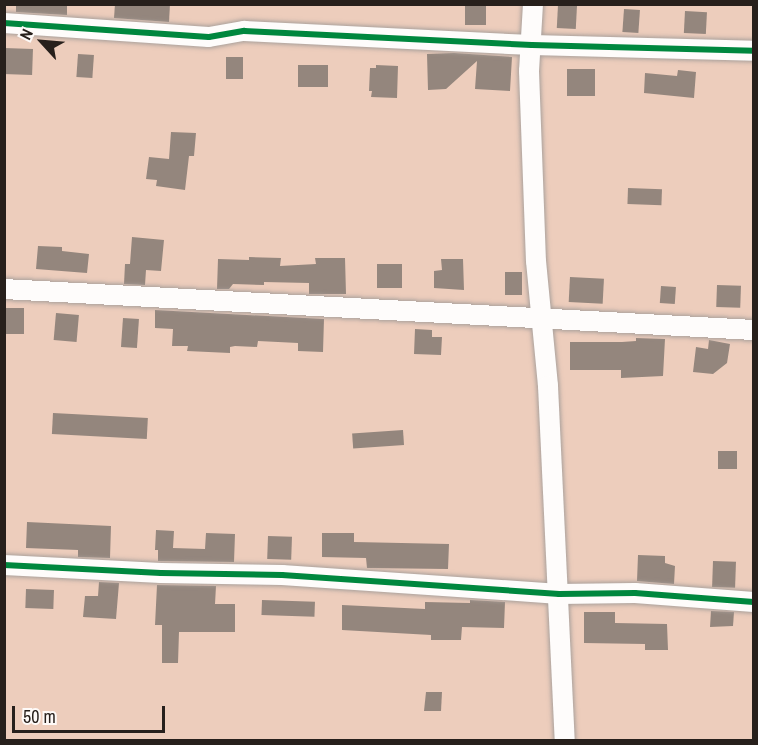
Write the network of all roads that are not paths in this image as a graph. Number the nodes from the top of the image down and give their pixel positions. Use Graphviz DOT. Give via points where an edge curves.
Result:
graph roads {
  1 [pos="533,4"];
  2 [pos="4,23"];
  3 [pos="532,45"];
  4 [pos="753,51"];
  5 [pos="4,288"];
  6 [pos="542,320"];
  7 [pos="753,330"];
  8 [pos="4,565"];
  9 [pos="559,594"];
  10 [pos="753,602"];
  11 [pos="565,741"];
  1 -- 3 [label="street"];
  2 -- 3 [label="street" via="209,37 244,31"];
  3 -- 4 [label="street"];
  3 -- 6 [label="street" via="528,71"];
  5 -- 6 [label="street"];
  6 -- 7 [label="street"];
  6 -- 9 [label="street"];
  8 -- 9 [label="street" via="282,575"];
  9 -- 10 [label="street" via="635,593"];
  9 -- 11 [label="street"];
}
